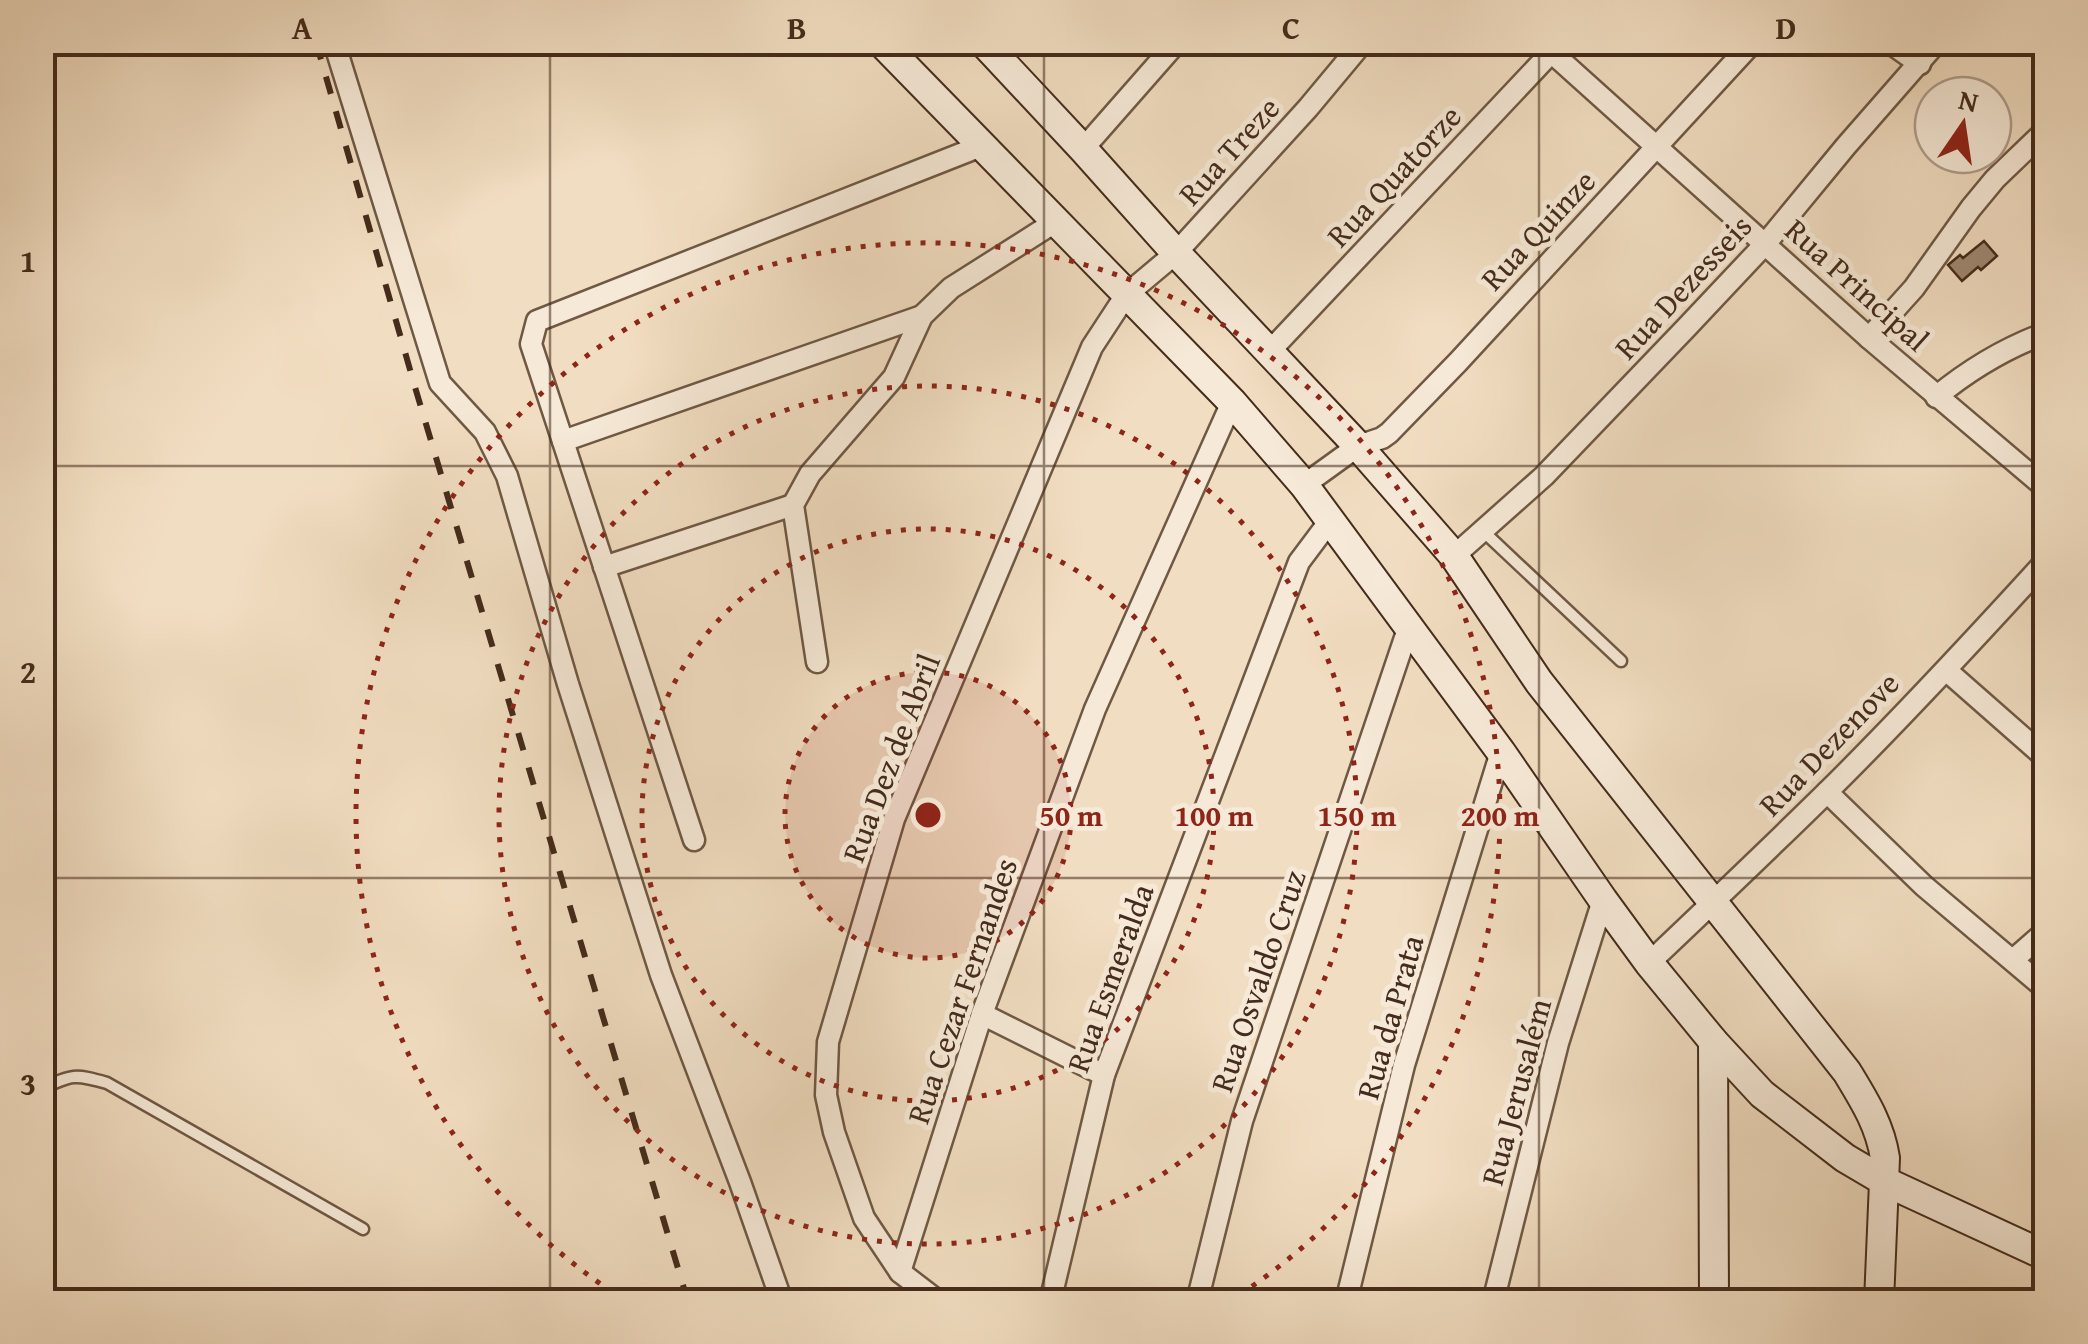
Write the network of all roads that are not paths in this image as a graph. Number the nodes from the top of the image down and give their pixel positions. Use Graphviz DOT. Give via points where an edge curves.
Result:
graph roads {
  1 [pos="334,42"];
  2 [pos="881,42"];
  3 [pos="983,42"];
  4 [pos="1177,42"];
  5 [pos="1364,42"];
  6 [pos="1754,42"];
  7 [pos="1888,42"];
  8 [pos="1937,42"];
  9 [pos="1551,46"];
  10 [pos="1920,64"];
  11 [pos="2046,130"];
  12 [pos="981,146"];
  13 [pos="1656,146"];
  14 [pos="1083,149"];
  15 [pos="1055,222"];
  16 [pos="1766,243"];
  17 [pos="1176,253"];
  18 [pos="1126,295"];
  19 [pos="922,316"];
  20 [pos="2046,333"];
  21 [pos="1869,338"];
  22 [pos="1270,352"];
  23 [pos="1936,397"];
  24 [pos="1232,402"];
  25 [pos="563,441"];
  26 [pos="1358,446"];
  27 [pos="1304,485"];
  28 [pos="2046,488"];
  29 [pos="794,506"];
  30 [pos="1329,522"];
  31 [pos="1483,530"];
  32 [pos="1454,556"];
  33 [pos="2046,561"];
  34 [pos="604,566"];
  35 [pos="1408,626"];
  36 [pos="1621,661"];
  37 [pos="816,662"];
  38 [pos="1946,670"];
  39 [pos="1501,752"];
  40 [pos="2046,758"];
  41 [pos="1827,792"];
  42 [pos="694,840"];
  43 [pos="1603,900"];
  44 [pos="1714,901"];
  45 [pos="2046,931"];
  46 [pos="2013,960"];
  47 [pos="1648,963"];
  48 [pos="2046,989"];
  49 [pos="982,1014"];
  50 [pos="1713,1041"];
  51 [pos="1104,1075"];
  52 [pos="42,1089"];
  53 [pos="1884,1182"];
  54 [pos="364,1228"];
  55 [pos="2046,1256"];
  56 [pos="900,1272"];
  57 [pos="782,1302"];
  58 [pos="939,1302"];
  59 [pos="1050,1302"];
  60 [pos="1197,1302"];
  61 [pos="1346,1302"];
  62 [pos="1493,1302"];
  63 [pos="1714,1302"];
  64 [pos="1878,1302"];
  1 -- 57 [label="street" via="440,383 485,432 506,476 661,975"];
  2 -- 12 [label="street"];
  3 -- 14 [label="street"];
  4 -- 14 [label="street"];
  5 -- 17 [label="street, Rua Treze"];
  6 -- 13 [label="street, Rua Quinze"];
  7 -- 10 [label="street"];
  8 -- 10 [label="street, Rua Dezesseis"];
  9 -- 13 [label="street, Rua Principal"];
  9 -- 22 [label="street, Rua Quatorze"];
  10 -- 16 [label="street, Rua Dezesseis"];
  11 -- 21 [label="street" via="1970,208"];
  12 -- 15 [label="street"];
  12 -- 25 [label="street" via="536,321 531,344"];
  13 -- 16 [label="street, Rua Principal"];
  13 -- 26 [label="street, Rua Quinze" via="1417,404 1382,438"];
  14 -- 17 [label="street"];
  15 -- 18 [label="street"];
  15 -- 19 [label="street" via="951,288"];
  16 -- 21 [label="street, Rua Principal"];
  16 -- 31 [label="street, Rua Dezesseis" via="1588,432"];
  17 -- 18 [label="street, Rua Dez de Abril"];
  17 -- 22 [label="street"];
  18 -- 24 [label="street"];
  18 -- 56 [label="street, Rua Dez de Abril" via="1092,347 894,819 828,1042 826,1095 834,1132 864,1218"];
  19 -- 25 [label="street"];
  19 -- 29 [label="street" via="894,378 810,474"];
  20 -- 23 [label="street" via="1997,354"];
  21 -- 23 [label="street, Rua Principal"];
  22 -- 26 [label="street"];
  23 -- 28 [label="street, Rua Principal"];
  24 -- 27 [label="street"];
  24 -- 49 [label="street, Rua Cezar Fernandes" via="1095,709"];
  25 -- 34 [label="street"];
  26 -- 27 [label="street, Rua Quinze"];
  26 -- 32 [label="street"];
  27 -- 30 [label="street"];
  29 -- 34 [label="street"];
  29 -- 37 [label="street"];
  30 -- 35 [label="street"];
  30 -- 51 [label="street, Rua Esmeralda" via="1299,562"];
  31 -- 32 [label="street, Rua Dezesseis"];
  31 -- 36 [label="lane"];
  32 -- 44 [label="street" via="1540,682"];
  33 -- 38 [label="street, Rua Dezenove"];
  34 -- 42 [label="street"];
  35 -- 39 [label="street"];
  35 -- 60 [label="street, Rua Osvaldo Cruz" via="1242,1122"];
  38 -- 40 [label="street"];
  38 -- 41 [label="street, Rua Dezenove"];
  39 -- 43 [label="street"];
  39 -- 61 [label="street, Rua da Prata" via="1404,1066"];
  41 -- 44 [label="street, Rua Dezenove"];
  41 -- 46 [label="street"];
  43 -- 47 [label="street"];
  43 -- 62 [label="street, Rua Jerusalém" via="1558,1043"];
  44 -- 47 [label="street, Rua Dezenove"];
  44 -- 53 [label="street" via="1869,1108 1882,1137"];
  45 -- 46 [label="street"];
  46 -- 48 [label="street"];
  47 -- 50 [label="street"];
  49 -- 51 [label="street"];
  49 -- 56 [label="street, Rua Cezar Fernandes"];
  50 -- 53 [label="street" via="1774,1104"];
  50 -- 63 [label="street"];
  51 -- 59 [label="street, Rua Esmeralda"];
  52 -- 54 [label="lane" via="68,1076 107,1083"];
  53 -- 55 [label="street"];
  53 -- 64 [label="street"];
  56 -- 58 [label="street, Rua Dez de Abril"];
}
